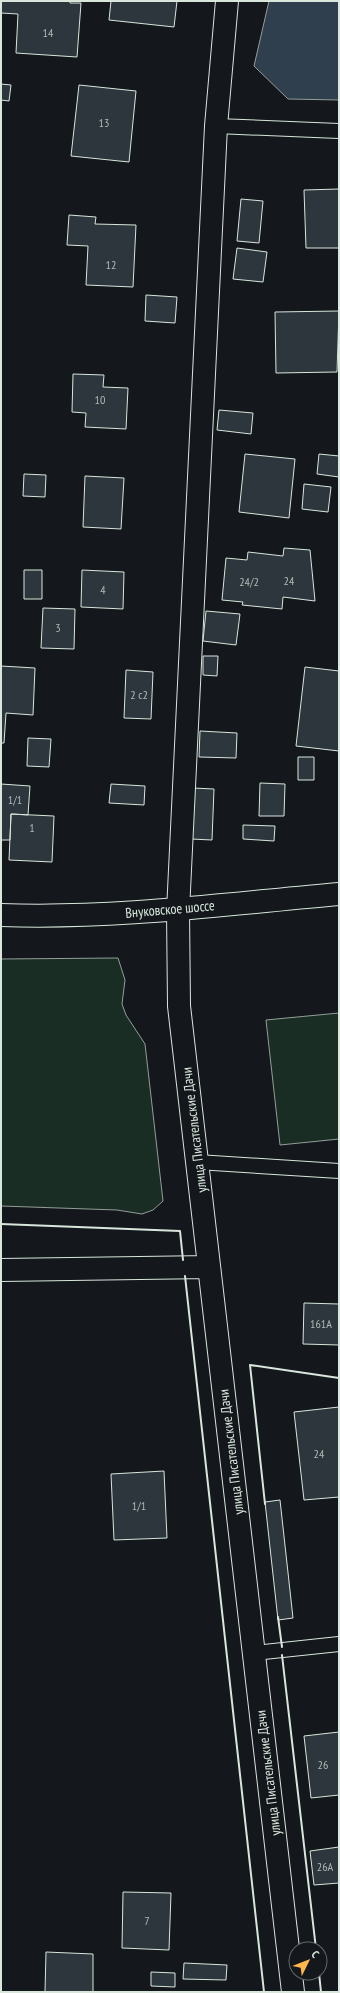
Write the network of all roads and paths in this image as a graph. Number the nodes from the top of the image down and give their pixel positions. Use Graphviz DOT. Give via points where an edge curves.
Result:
graph roads {
  1 [pos="227,1"];
  2 [pos="216,126"];
  3 [pos="339,131"];
  4 [pos="339,894"];
  5 [pos="178,910"];
  6 [pos="1,915"];
  7 [pos="197,1162"];
  8 [pos="339,1171"];
  9 [pos="209,1266"];
  10 [pos="1,1270"];
  11 [pos="339,1644"];
  12 [pos="254,1653"];
  13 [pos="293,1992"];
  1 -- 2 [label="street, улица Писательские Дачи"];
  2 -- 3 [label="lane"];
  2 -- 5 [label="street, улица Писательские Дачи"];
  4 -- 5 [label="street, Внуковское шоссе"];
  5 -- 6 [label="street, Внуковское шоссе" via="68,916"];
  5 -- 7 [label="street, улица Писательские Дачи" via="179,1006"];
  7 -- 8 [label="lane"];
  7 -- 9 [label="street, улица Писательские Дачи"];
  9 -- 10 [label="street"];
  9 -- 12 [label="street, улица Писательские Дачи"];
  11 -- 12 [label="lane"];
  12 -- 13 [label="street, улица Писательские Дачи"];
}
